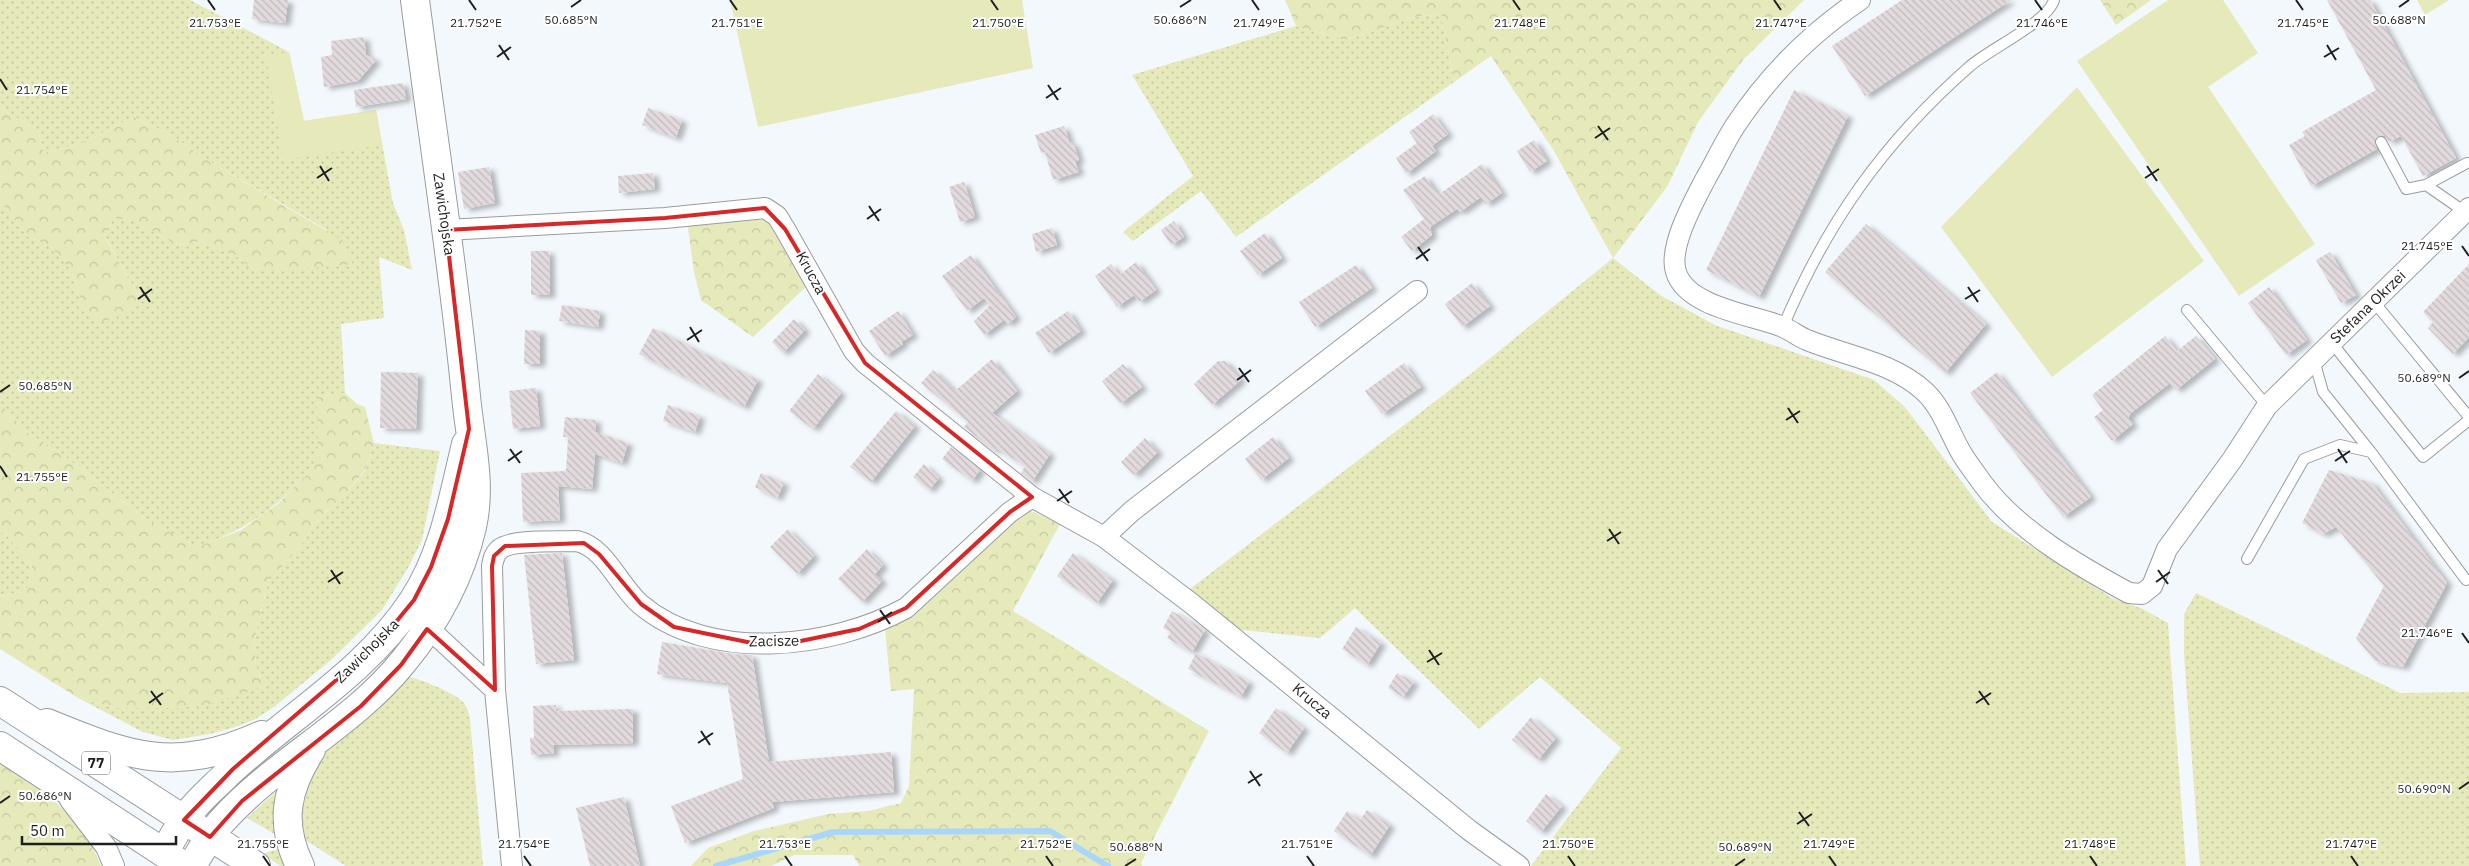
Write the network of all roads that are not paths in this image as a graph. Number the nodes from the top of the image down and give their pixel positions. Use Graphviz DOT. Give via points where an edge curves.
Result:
graph roads {
  1 [pos="415,0"];
  2 [pos="1860,0"];
  3 [pos="2054,0"];
  4 [pos="2381,142"];
  5 [pos="2467,163"];
  6 [pos="2426,185"];
  7 [pos="2467,210"];
  8 [pos="446,230"];
  9 [pos="1417,291"];
  10 [pos="2374,302"];
  11 [pos="2187,310"];
  12 [pos="1782,326"];
  13 [pos="2332,343"];
  14 [pos="2314,360"];
  15 [pos="2267,406"];
  16 [pos="2469,418"];
  17 [pos="469,429"];
  18 [pos="2371,452"];
  19 [pos="1032,497"];
  20 [pos="1104,537"];
  21 [pos="2247,560"];
  22 [pos="2466,580"];
  23 [pos="404,614"];
  24 [pos="428,630"];
  25 [pos="495,690"];
  26 [pos="4,703"];
  27 [pos="286,724"];
  28 [pos="319,739"];
  29 [pos="0,746"];
  30 [pos="54,781"];
  31 [pos="184,820"];
  32 [pos="210,837"];
  33 [pos="169,862"];
  34 [pos="114,866"];
  35 [pos="192,866"];
  36 [pos="256,866"];
  37 [pos="300,866"];
  38 [pos="512,866"];
  39 [pos="1519,866"];
  1 -- 8 [label="street, Zawichojska"];
  2 -- 12 [label="street, Stefana Okrzei" via="1806,40 1735,126 1697,196 1675,248 1676,273 1699,298 1732,312"];
  3 -- 12 [label="lane" via="2043,17 1975,62 1933,98 1894,141 1854,192 1817,252"];
  4 -- 6 [label="lane" via="2406,189"];
  5 -- 6 [label="lane"];
  6 -- 7 [label="lane"];
  7 -- 10 [label="street, Stefana Okrzei"];
  8 -- 17 [label="street, Zawichojska"];
  8 -- 19 [label="street, Krucza" via="665,218 765,208 777,216 854,351 865,363"];
  9 -- 20 [label="street" via="1132,511"];
  10 -- 13 [label="street, Stefana Okrzei"];
  10 -- 16 [label="lane"];
  11 -- 15 [label="lane"];
  12 -- 15 [label="street, Stefana Okrzei" via="1806,340 1886,368 1925,392 1985,487 2007,509 2060,552 2129,594 2142,594 2152,586 2168,548"];
  13 -- 14 [label="street, Stefana Okrzei"];
  13 -- 16 [label="lane" via="2423,457"];
  14 -- 15 [label="street, Stefana Okrzei"];
  14 -- 18 [label="lane" via="2323,392"];
  17 -- 23 [label="street, Zawichojska" via="438,550 424,582"];
  17 -- 24 [label="street, Zawichojska" via="477,472 472,526 452,588"];
  18 -- 21 [label="lane" via="2340,445 2304,459"];
  18 -- 22 [label="lane"];
  19 -- 20 [label="street, Krucza"];
  19 -- 25 [label="street, Zacisze" via="1010,512 906,608 859,628 786,644 757,644 693,634 674,627 641,604 599,554 584,542 505,546 494,556 492,566"];
  20 -- 39 [label="street, Krucza" via="1273,668 1469,830"];
  23 -- 24 [label="street"];
  23 -- 27 [label="street, Zawichojska" via="357,664"];
  24 -- 25 [label="street"];
  24 -- 28 [label="street, Zawichojska" via="401,665 361,706"];
  25 -- 38 [label="street"];
  26 -- 27 [label="street" via="81,737 123,752 146,756 184,758 221,751"];
  26 -- 31 [label="street, 77"];
  27 -- 31 [label="street, Zawichojska" via="233,769"];
  28 -- 32 [label="street, Zawichojska" via="242,801"];
  28 -- 37 [label="street, Zawichojska" via="294,782 288,803 290,841"];
  29 -- 30 [label="street, 77"];
  30 -- 33 [label="street, 77"];
  30 -- 34 [label="street" via="85,817 106,847"];
  31 -- 32 [label="street, 77"];
  31 -- 33 [label="street, Zawichojska"];
  32 -- 35 [label="street, Zawichojska"];
  32 -- 36 [label="street, 77"];
}
